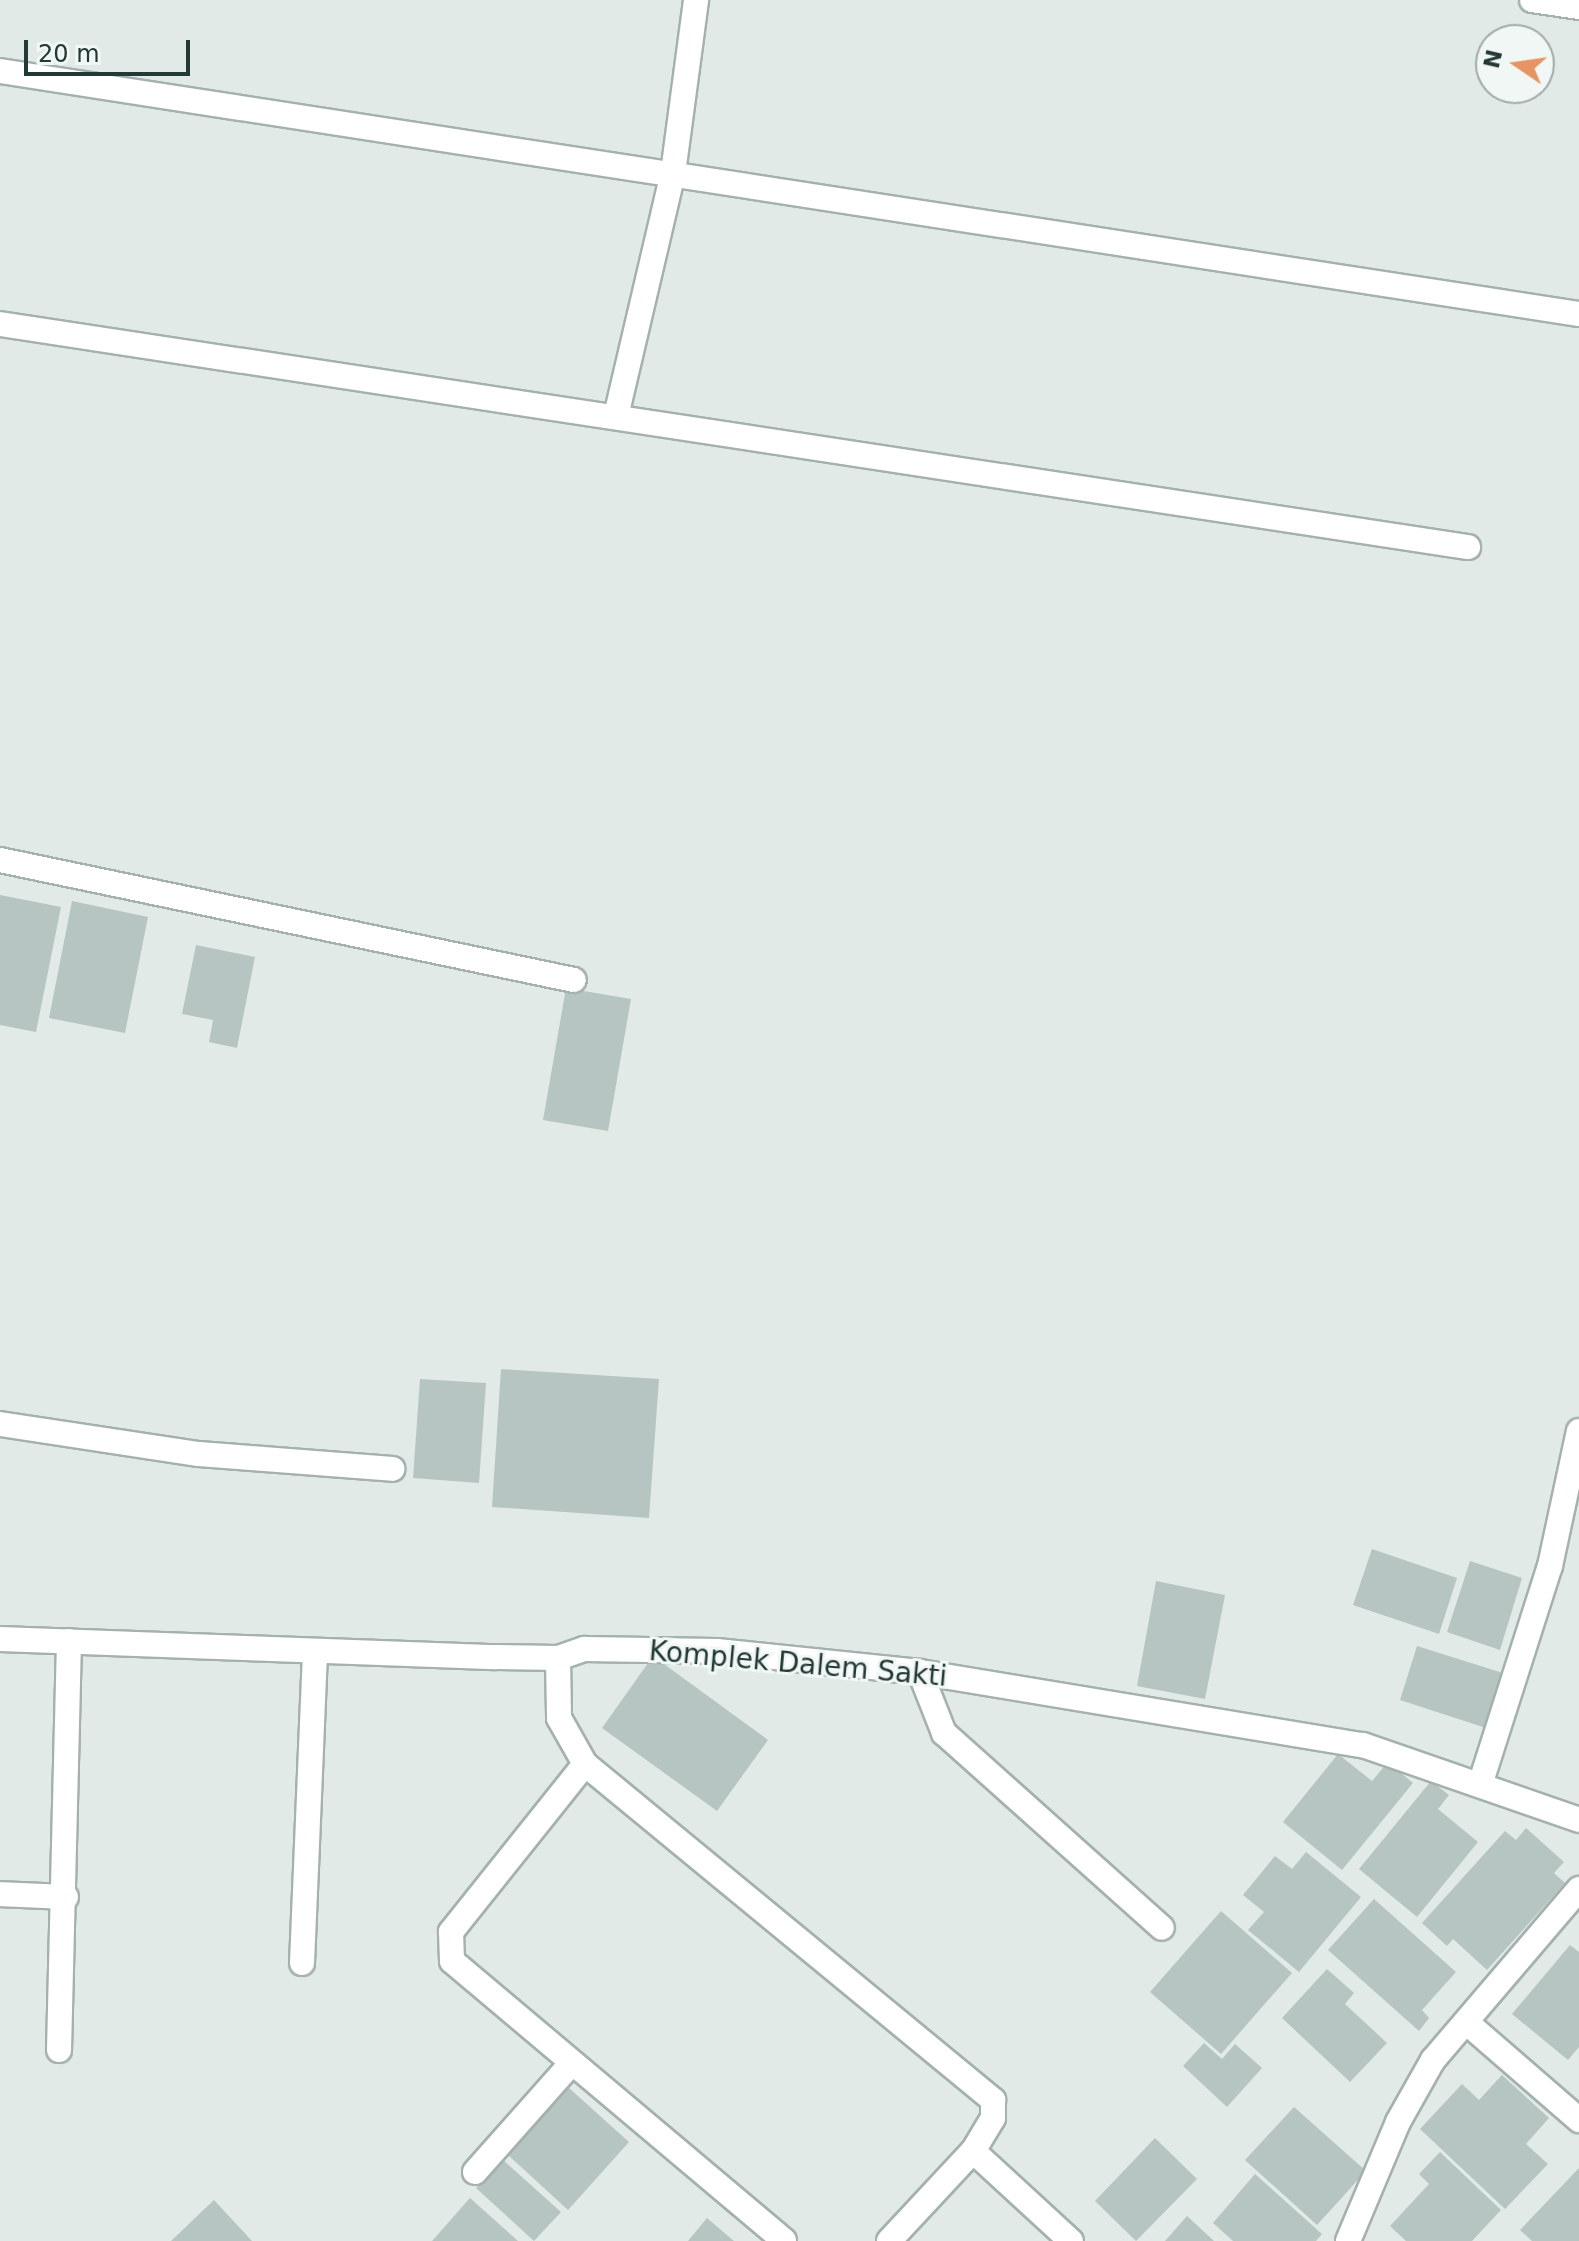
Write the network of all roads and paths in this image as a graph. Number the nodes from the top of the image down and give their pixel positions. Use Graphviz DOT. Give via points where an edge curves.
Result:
graph roads {
  1 [pos="696,0"];
  2 [pos="1532,0"];
  3 [pos="1579,7"];
  4 [pos="0,71"];
  5 [pos="673,173"];
  6 [pos="1579,314"];
  7 [pos="0,324"];
  8 [pos="616,416"];
  9 [pos="1468,547"];
  10 [pos="0,860"];
  11 [pos="574,980"];
  12 [pos="0,1424"];
  13 [pos="1579,1431"];
  14 [pos="392,1469"];
  15 [pos="0,1639"];
  16 [pos="69,1641"];
  17 [pos="315,1652"];
  18 [pos="558,1658"];
  19 [pos="920,1672"];
  20 [pos="585,1764"];
  21 [pos="1480,1785"];
  22 [pos="1579,1820"];
  23 [pos="1579,1889"];
  24 [pos="0,1894"];
  25 [pos="66,1897"];
  26 [pos="1162,1928"];
  27 [pos="302,1963"];
  28 [pos="1466,2022"];
  29 [pos="59,2050"];
  30 [pos="570,2065"];
  31 [pos="1579,2120"];
  32 [pos="973,2151"];
  33 [pos="475,2172"];
  34 [pos="784,2241"];
  35 [pos="889,2241"];
  36 [pos="1071,2241"];
  37 [pos="1349,2241"];
  1 -- 5 [label="street"];
  2 -- 3 [label="street"];
  4 -- 5 [label="street"];
  5 -- 6 [label="street"];
  5 -- 8 [label="street"];
  7 -- 8 [label="street"];
  8 -- 9 [label="street"];
  10 -- 11 [label="street"];
  12 -- 14 [label="street" via="199,1454"];
  13 -- 21 [label="street" via="1550,1566"];
  15 -- 16 [label="street, Komplek Dalem Sakti"];
  16 -- 17 [label="street, Komplek Dalem Sakti"];
  16 -- 25 [label="street"];
  17 -- 18 [label="street, Komplek Dalem Sakti"];
  17 -- 27 [label="street"];
  18 -- 19 [label="street, Komplek Dalem Sakti" via="584,1649 717,1651"];
  18 -- 20 [label="street" via="559,1718"];
  19 -- 21 [label="street, Komplek Dalem Sakti" via="1283,1728 1363,1745"];
  19 -- 26 [label="street" via="944,1733"];
  20 -- 30 [label="street" via="451,1932 452,1961"];
  20 -- 32 [label="street" via="993,2100 993,2118"];
  21 -- 22 [label="street, Komplek Dalem Sakti"];
  23 -- 28 [label="street"];
  24 -- 25 [label="street"];
  25 -- 29 [label="street"];
  28 -- 31 [label="street"];
  28 -- 37 [label="street" via="1413,2091"];
  30 -- 33 [label="street"];
  30 -- 34 [label="street"];
  32 -- 35 [label="street"];
  32 -- 36 [label="street"];
}
